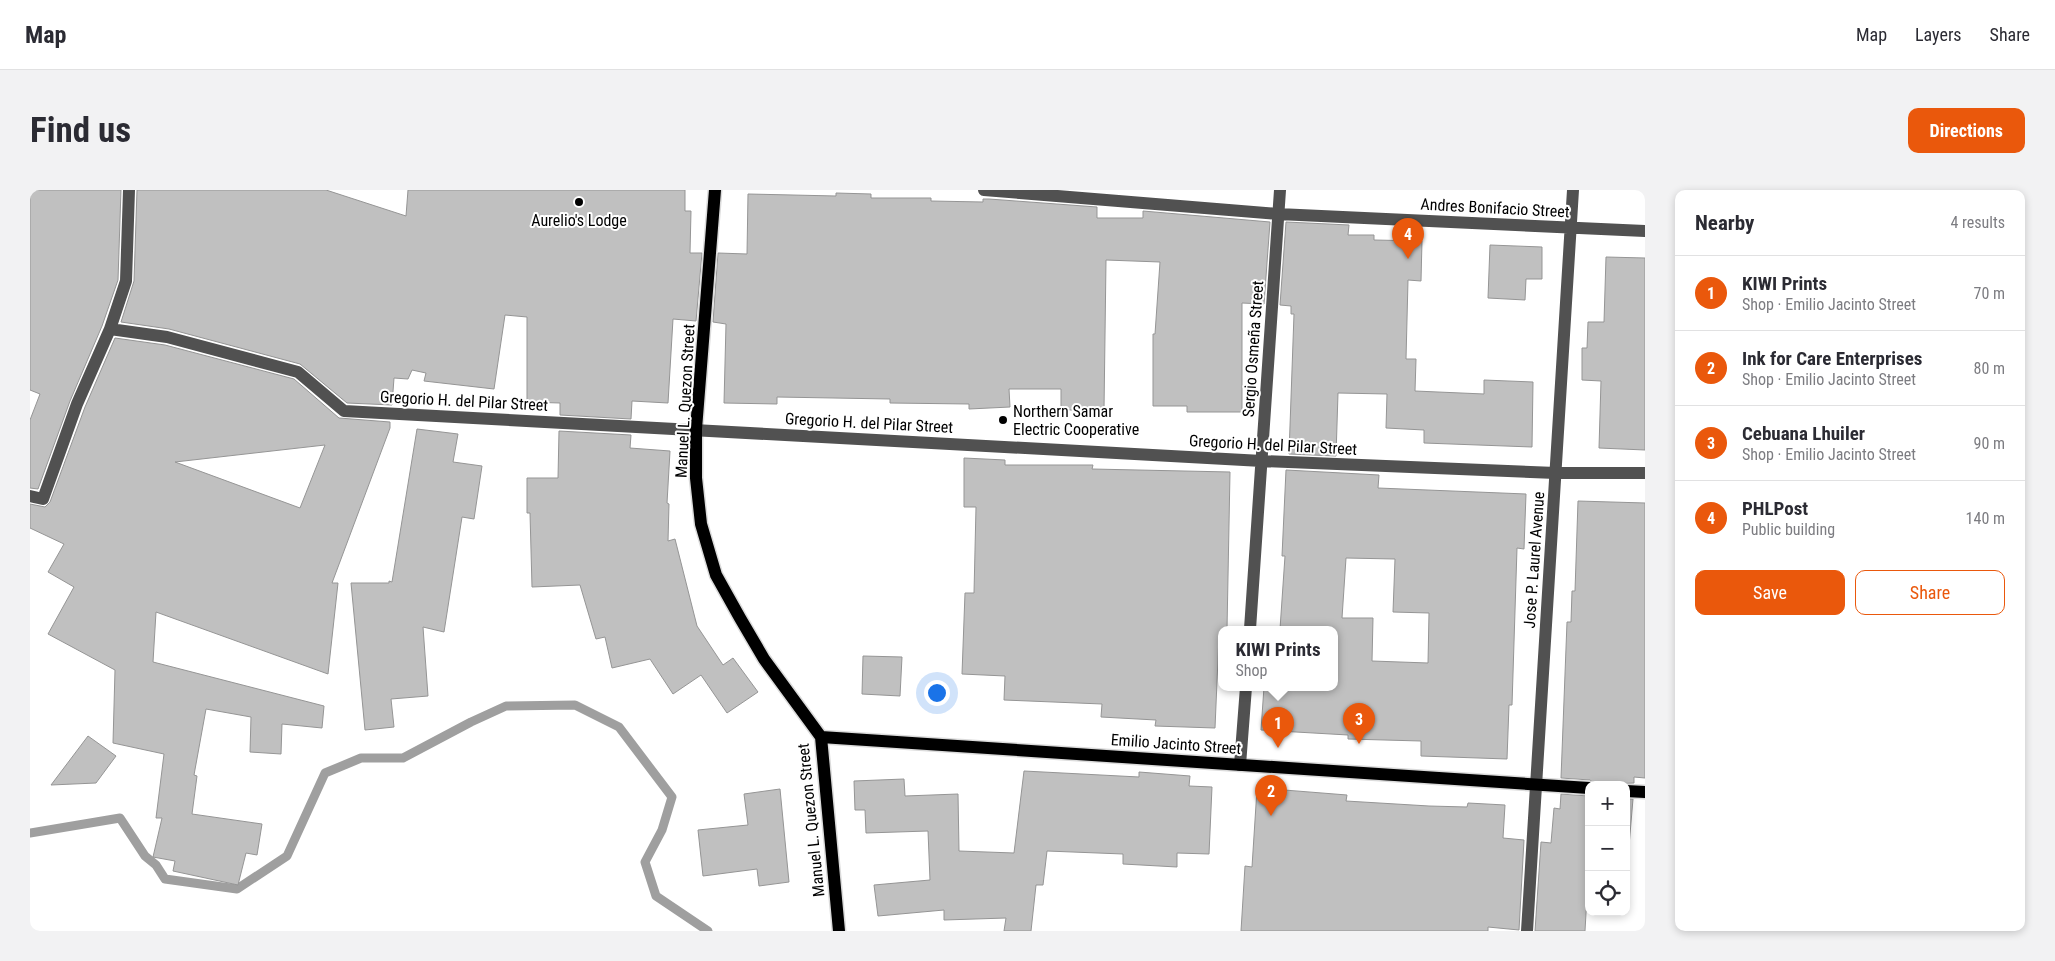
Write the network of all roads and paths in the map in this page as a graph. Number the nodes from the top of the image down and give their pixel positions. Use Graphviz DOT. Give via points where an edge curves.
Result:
graph roads {
  1 [pos="129,190"];
  2 [pos="715,190"];
  3 [pos="984,190"];
  4 [pos="1280,190"];
  5 [pos="1573,190"];
  6 [pos="1278,214"];
  7 [pos="1571,228"];
  8 [pos="1645,231"];
  9 [pos="110,329"];
  10 [pos="696,429"];
  11 [pos="1262,461"];
  12 [pos="1556,473"];
  13 [pos="1645,473"];
  14 [pos="30,496"];
  15 [pos="1250,626"];
  16 [pos="1246,691"];
  17 [pos="821,737"];
  18 [pos="1240,765"];
  19 [pos="1537,785"];
  20 [pos="1585,788"];
  21 [pos="1630,791"];
  22 [pos="1645,792"];
  23 [pos="839,931"];
  24 [pos="1527,931"];
  1 -- 9 [label="street" via="126,281"];
  2 -- 10 [label="main road, Manuel L. Quezon Street"];
  3 -- 6 [label="street, Andres Bonifacio Street"];
  4 -- 6 [label="street, Sergio Osmeña Street"];
  5 -- 7 [label="street, Jose P. Laurel Avenue"];
  6 -- 7 [label="street, Andres Bonifacio Street"];
  6 -- 11 [label="street, Sergio Osmeña Street"];
  7 -- 8 [label="street, Andres Bonifacio Street"];
  7 -- 12 [label="street, Jose P. Laurel Avenue"];
  9 -- 10 [label="street, Gregorio H. del Pilar Street" via="167,338 298,372 344,411"];
  9 -- 14 [label="street" via="77,404 43,499"];
  10 -- 11 [label="street, Gregorio H. del Pilar Street"];
  10 -- 17 [label="main road, Manuel L. Quezon Street" via="696,478 701,524 716,575 764,659"];
  11 -- 12 [label="street, Gregorio H. del Pilar Street"];
  11 -- 15 [label="street, Sergio Osmeña Street"];
  12 -- 13 [label="street, Gregorio H. del Pilar Street"];
  12 -- 19 [label="street, Jose P. Laurel Avenue"];
  16 -- 18 [label="street"];
  17 -- 18 [label="main road, Emilio Jacinto Street"];
  17 -- 23 [label="main road, Manuel L. Quezon Street"];
  18 -- 19 [label="main road, Emilio Jacinto Street"];
  19 -- 20 [label="main road, Emilio Jacinto Street"];
  19 -- 24 [label="street, Jose P. Laurel Avenue"];
  21 -- 22 [label="main road"];
}
